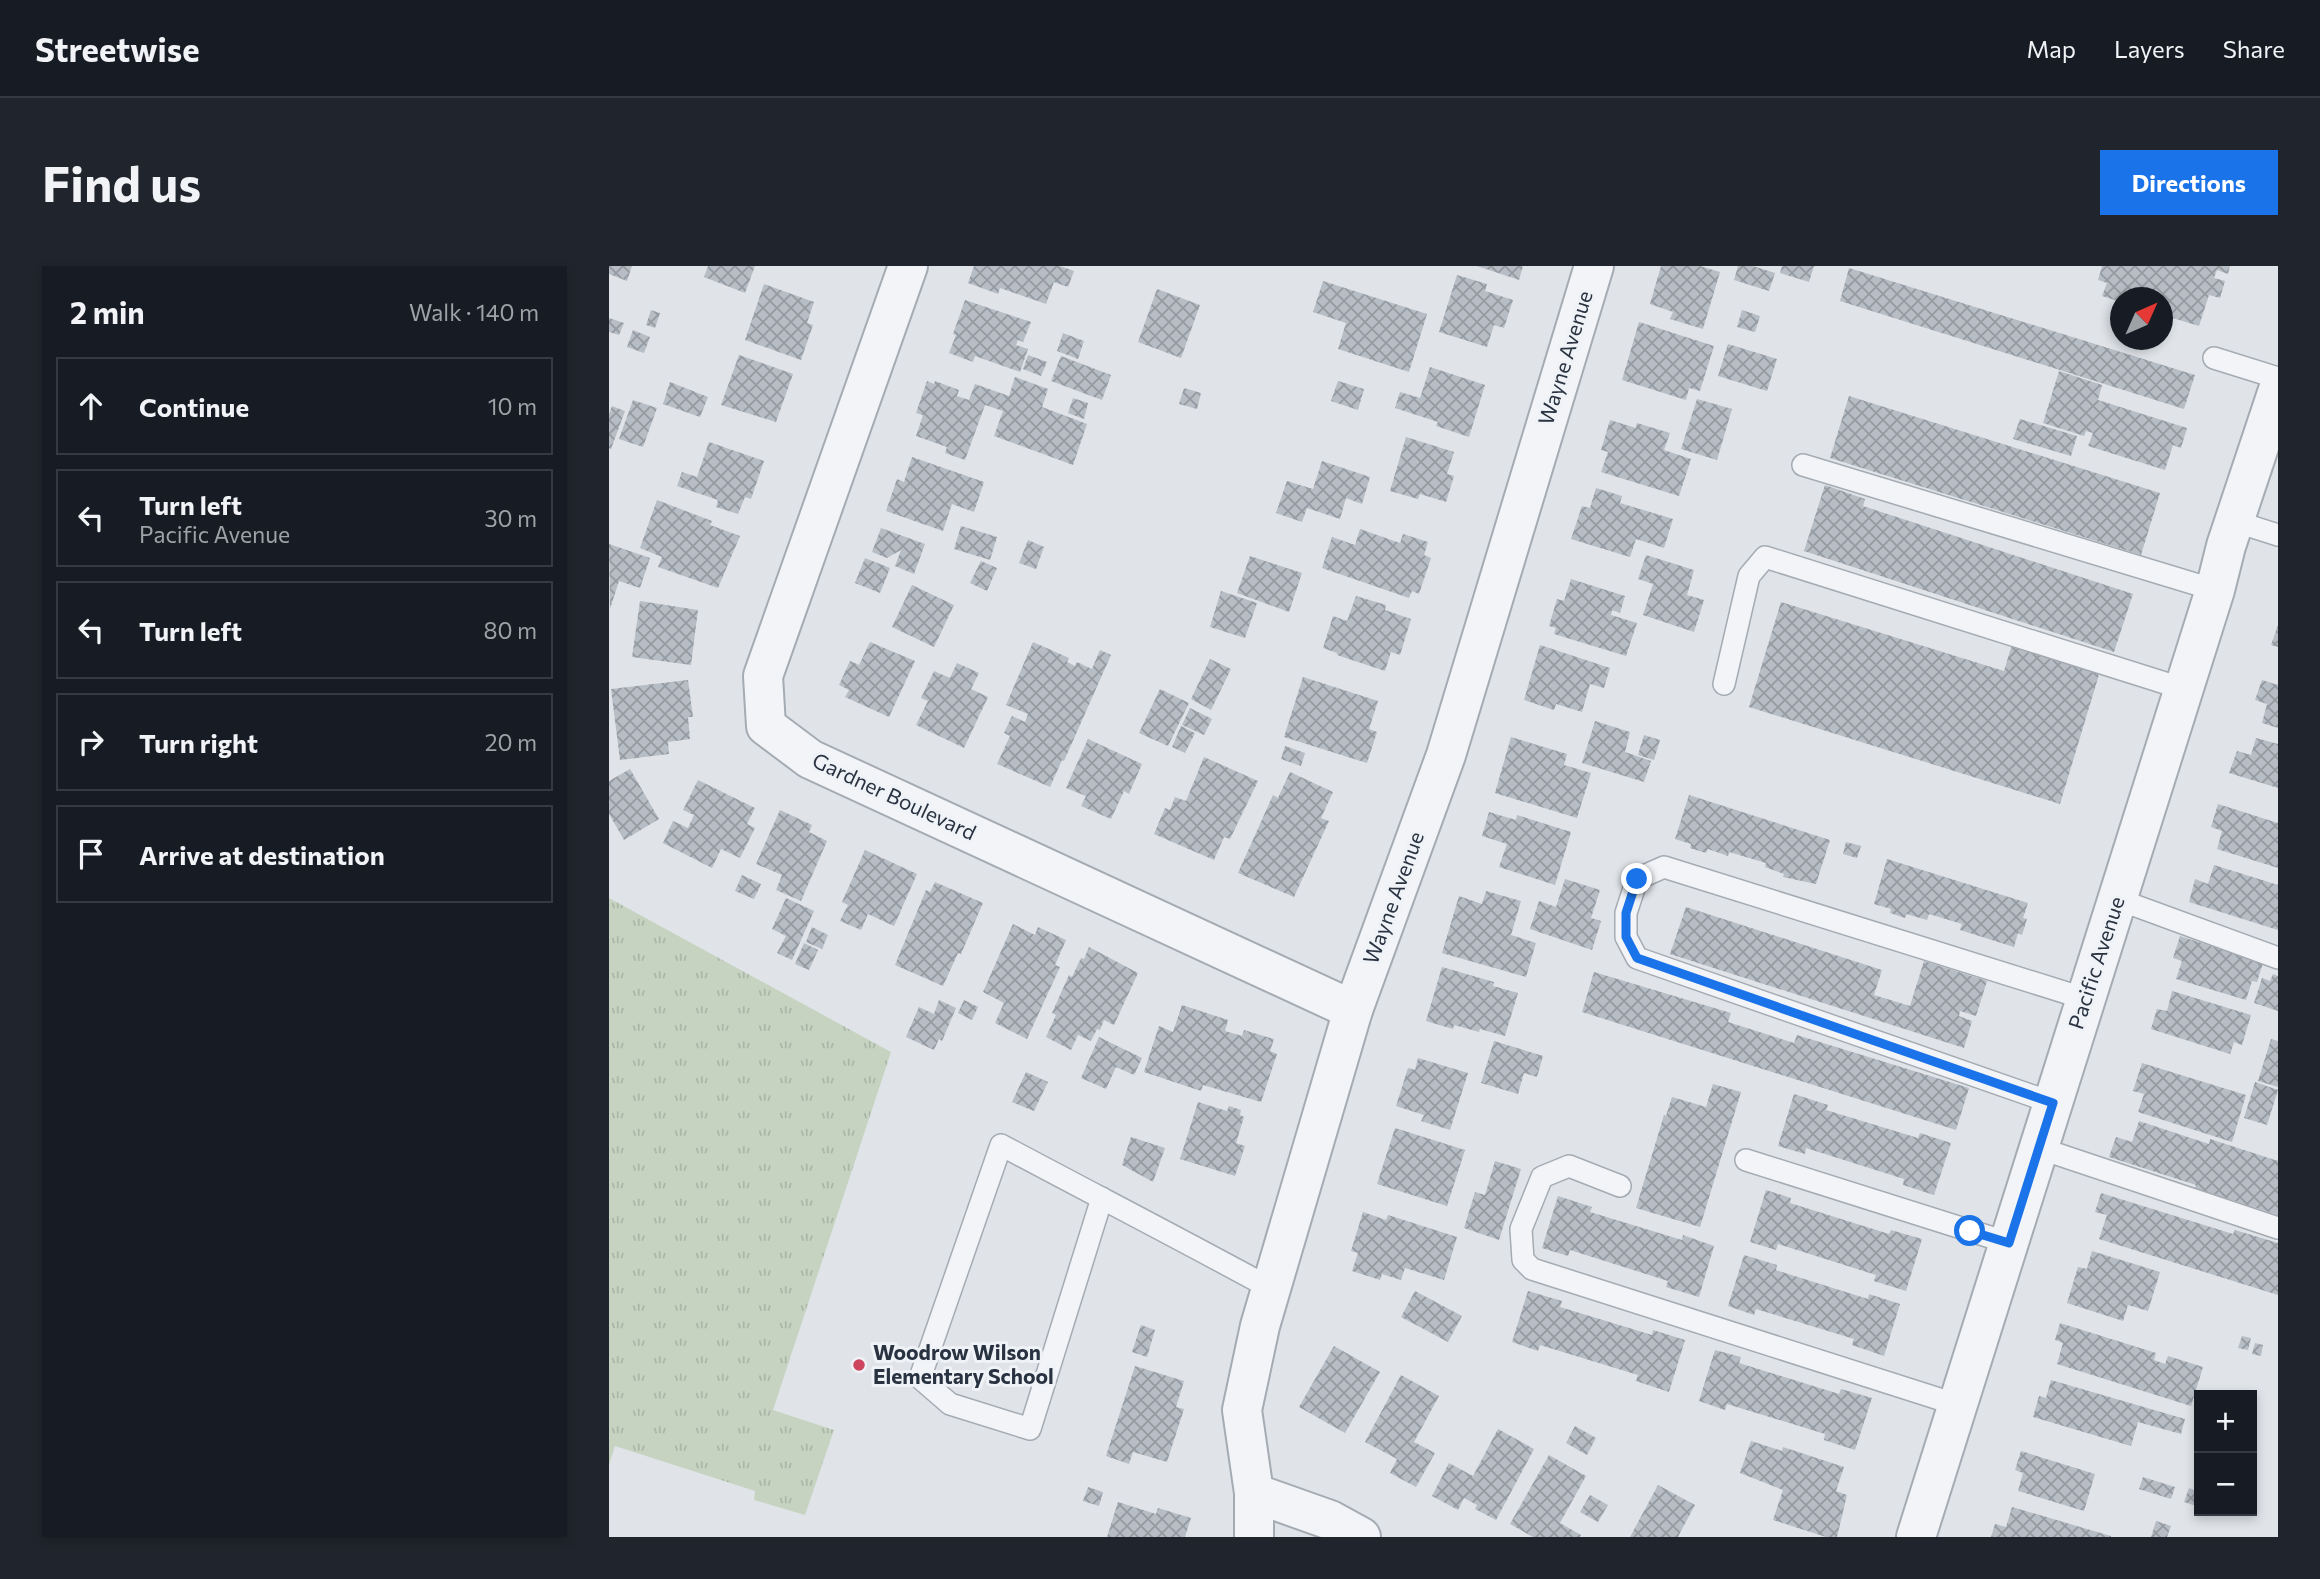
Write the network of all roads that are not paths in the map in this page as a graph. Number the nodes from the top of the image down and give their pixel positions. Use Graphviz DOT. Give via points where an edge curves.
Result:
graph roads {
  1 [pos="908,266"];
  2 [pos="1594,266"];
  3 [pos="2214,358"];
  4 [pos="2278,378"];
  5 [pos="2278,390"];
  6 [pos="1803,465"];
  7 [pos="2234,521"];
  8 [pos="2278,535"];
  9 [pos="2215,590"];
  10 [pos="1724,684"];
  11 [pos="2184,690"];
  12 [pos="2117,899"];
  13 [pos="2278,958"];
  14 [pos="2086,999"];
  15 [pos="1353,1010"];
  16 [pos="2053,1103"];
  17 [pos="2039,1148"];
  18 [pos="1746,1160"];
  19 [pos="1620,1185"];
  20 [pos="1102,1198"];
  21 [pos="2278,1228"];
  22 [pos="2009,1243"];
  23 [pos="1272,1289"];
  24 [pos="1958,1405"];
  25 [pos="1254,1493"];
  26 [pos="1254,1537"];
  27 [pos="1361,1537"];
  28 [pos="1916,1537"];
  1 -- 15 [label="street, Gardner Boulevard" via="763,676 766,726 810,759"];
  2 -- 15 [label="street, Wayne Avenue" via="1446,754"];
  3 -- 4 [label="lane"];
  5 -- 7 [label="street, Pacific Avenue"];
  6 -- 9 [label="lane"];
  7 -- 8 [label="lane"];
  7 -- 9 [label="street, Pacific Avenue"];
  9 -- 11 [label="street, Pacific Avenue"];
  10 -- 11 [label="lane" via="1749,576 1765,557"];
  11 -- 12 [label="street, Pacific Avenue"];
  12 -- 13 [label="lane"];
  12 -- 14 [label="street, Pacific Avenue"];
  14 -- 16 [label="street, Pacific Avenue"];
  14 -- 16 [label="lane" via="1664,867 1637,879 1626,913 1626,937 1637,958"];
  15 -- 23 [label="street, Wayne Avenue"];
  16 -- 17 [label="street, Pacific Avenue"];
  17 -- 21 [label="lane"];
  17 -- 22 [label="street, Pacific Avenue"];
  18 -- 22 [label="lane"];
  19 -- 24 [label="lane" via="1569,1167 1542,1177 1521,1229 1523,1260 1532,1269"];
  20 -- 20 [label="lane" via="1001,1145 920,1378 950,1404 1030,1429"];
  20 -- 23 [label="lane"];
  22 -- 24 [label="street, Pacific Avenue"];
  23 -- 25 [label="street, Wayne Avenue" via="1242,1410"];
  24 -- 28 [label="street, Pacific Avenue"];
  25 -- 26 [label="street, Wayne Avenue"];
  25 -- 27 [label="street" via="1330,1520"];
}
